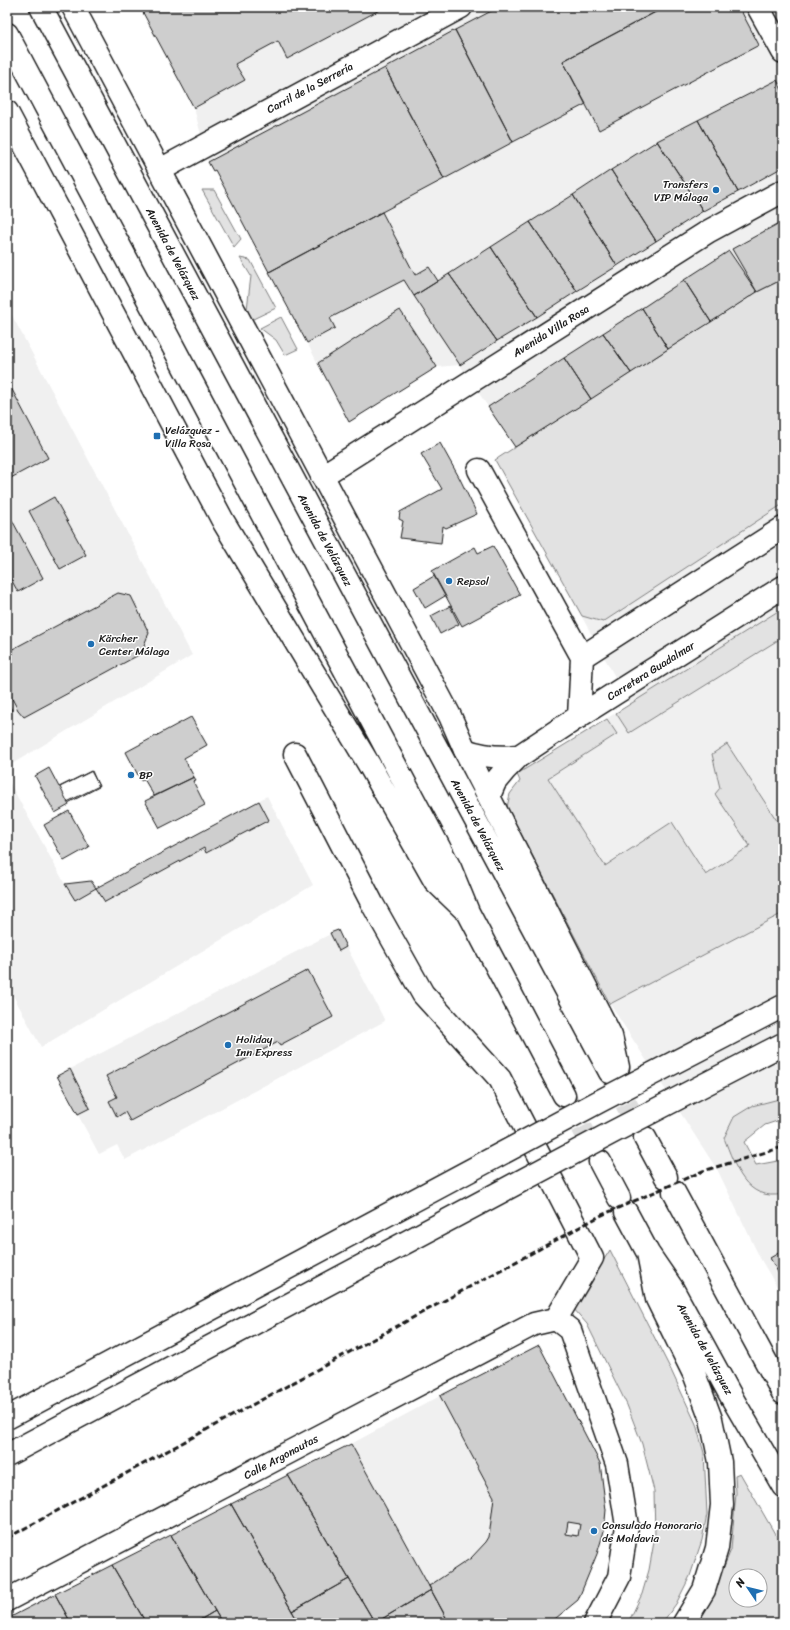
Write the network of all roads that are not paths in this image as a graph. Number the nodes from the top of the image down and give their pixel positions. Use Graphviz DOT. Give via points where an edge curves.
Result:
graph roads {
  1 [pos="41,7"];
  2 [pos="73,7"];
  3 [pos="461,7"];
  4 [pos="758,7"];
  5 [pos="7,34"];
  6 [pos="783,52"];
  7 [pos="7,112"];
  8 [pos="160,170"];
  9 [pos="783,191"];
  10 [pos="479,470"];
  11 [pos="322,476"];
  12 [pos="783,528"];
  13 [pos="783,587"];
  14 [pos="582,657"];
  15 [pos="579,717"];
  16 [pos="465,750"];
  17 [pos="295,754"];
  18 [pos="520,756"];
  19 [pos="489,796"];
  20 [pos="468,912"];
  21 [pos="783,1006"];
  22 [pos="783,1044"];
  23 [pos="564,1095"];
  24 [pos="645,1138"];
  25 [pos="600,1162"];
  26 [pos="648,1253"];
  27 [pos="556,1319"];
  28 [pos="783,1393"];
  29 [pos="7,1418"];
  30 [pos="7,1455"];
  31 [pos="783,1486"];
  32 [pos="7,1600"];
  33 [pos="596,1623"];
  34 [pos="684,1623"];
  1 -- 19 [label="main road, Avenida de Velázquez" via="614,1070 611,1036"];
  2 -- 8 [label="main road"];
  3 -- 8 [label="main road, Carril de la Serrería"];
  4 -- 6 [label="main road"];
  5 -- 20 [label="main road" via="450,868"];
  7 -- 20 [label="main road" via="223,521 371,768 435,881"];
  8 -- 11 [label="main road"];
  9 -- 11 [label="main road, Avenida Villa Rosa" via="709,231"];
  10 -- 14 [label="main road"];
  11 -- 16 [label="main road" via="450,716"];
  12 -- 14 [label="main road"];
  13 -- 15 [label="main road, Carretera Guadalmar"];
  14 -- 15 [label="main road"];
  15 -- 18 [label="main road, Carretera Guadalmar"];
  16 -- 18 [label="main road, Carretera Guadalmar" via="500,758"];
  16 -- 19 [label="main road"];
  17 -- 27 [label="main road" via="373,905 423,994 500,1080 592,1258"];
  18 -- 19 [label="main road, Carretera Guadalmar" via="495,782"];
  20 -- 23 [label="main road"];
  21 -- 29 [label="main road, bridge"];
  22 -- 30 [label="main road, bridge"];
  24 -- 28 [label="main road"];
  25 -- 26 [label="main road, Avenida de Velázquez"];
  26 -- 31 [label="main road, Avenida de Velázquez" via="672,1288"];
  26 -- 34 [label="main road" via="657,1299 695,1376 711,1419 720,1462 722,1505 716,1548 704,1590"];
  27 -- 32 [label="main road, Calle Argonautas" via="534,1324"];
  27 -- 33 [label="main road" via="570,1330 617,1464 627,1526 619,1577"];
}
